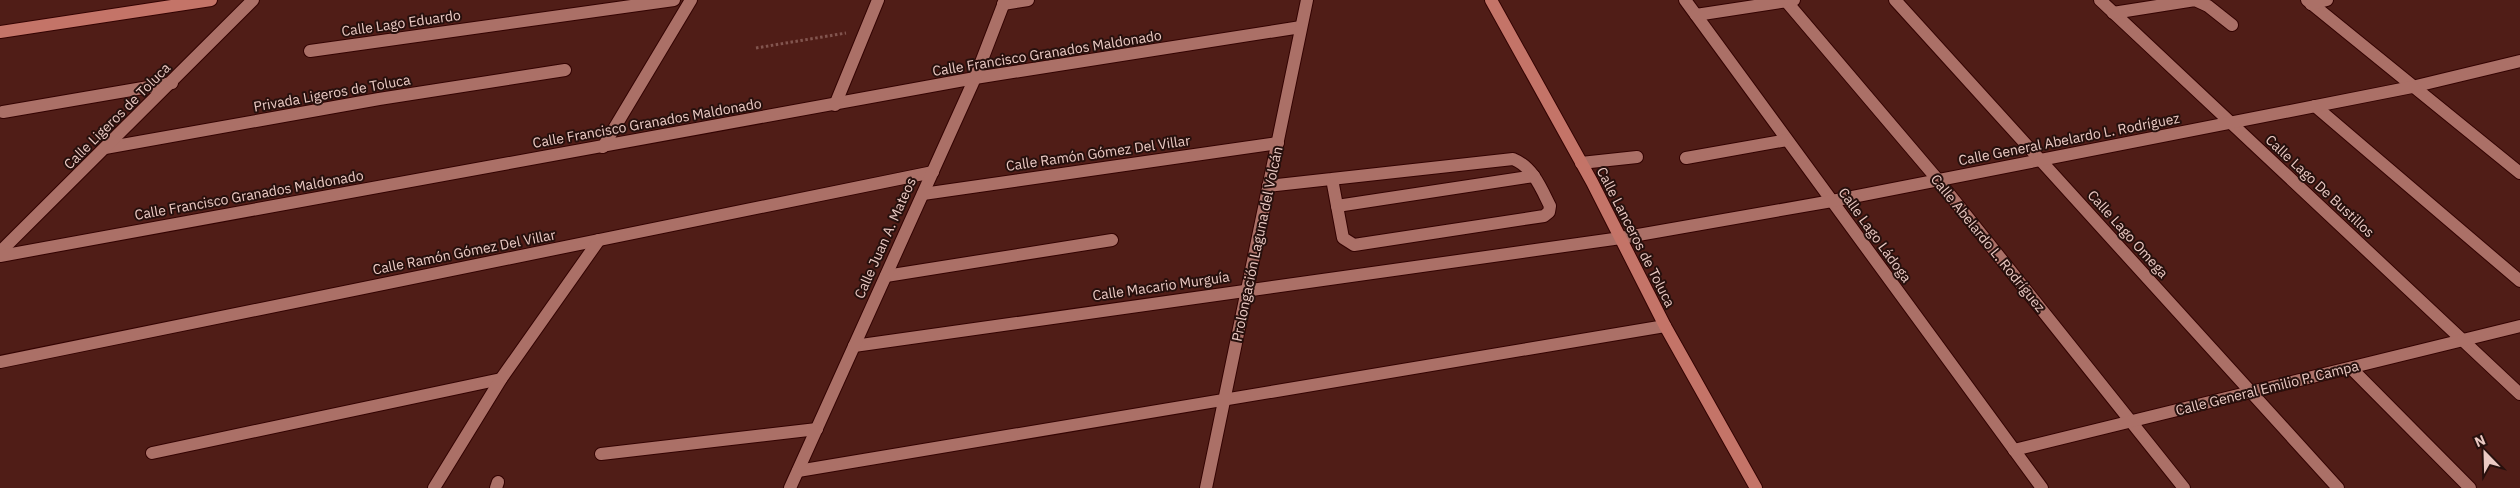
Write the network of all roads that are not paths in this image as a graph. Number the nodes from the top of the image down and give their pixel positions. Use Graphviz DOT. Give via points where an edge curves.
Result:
graph roads {
  1 [pos="211,0"];
  2 [pos="253,0"];
  3 [pos="674,0"];
  4 [pos="691,0"];
  5 [pos="878,0"];
  6 [pos="1028,0"];
  7 [pos="1307,0"];
  8 [pos="1492,0"];
  9 [pos="1685,0"];
  10 [pos="1895,0"];
  11 [pos="2100,0"];
  12 [pos="2327,0"];
  13 [pos="197,1"];
  14 [pos="1790,1"];
  15 [pos="1004,2"];
  16 [pos="2309,2"];
  17 [pos="2113,13"];
  18 [pos="1696,15"];
  19 [pos="2232,25"];
  20 [pos="1302,28"];
  21 [pos="0,32"];
  22 [pos="310,51"];
  23 [pos="2520,61"];
  24 [pos="565,70"];
  25 [pos="976,78"];
  26 [pos="172,83"];
  27 [pos="2412,87"];
  28 [pos="835,105"];
  29 [pos="2315,106"];
  30 [pos="3,112"];
  31 [pos="2231,122"];
  32 [pos="1787,140"];
  33 [pos="1278,143"];
  34 [pos="603,146"];
  35 [pos="105,148"];
  36 [pos="1636,157"];
  37 [pos="1686,158"];
  38 [pos="2040,160"];
  39 [pos="1581,164"];
  40 [pos="933,172"];
  41 [pos="2520,173"];
  42 [pos="1534,176"];
  43 [pos="1332,179"];
  44 [pos="1938,180"];
  45 [pos="1268,186"];
  46 [pos="923,194"];
  47 [pos="1832,201"];
  48 [pos="1337,206"];
  49 [pos="1621,238"];
  50 [pos="599,240"];
  51 [pos="1112,240"];
  52 [pos="0,252"];
  53 [pos="0,256"];
  54 [pos="886,276"];
  55 [pos="2520,281"];
  56 [pos="1248,290"];
  57 [pos="1665,326"];
  58 [pos="2520,326"];
  59 [pos="2463,340"];
  60 [pos="854,346"];
  61 [pos="0,362"];
  62 [pos="2351,368"];
  63 [pos="501,379"];
  64 [pos="2251,392"];
  65 [pos="2520,394"];
  66 [pos="1225,400"];
  67 [pos="2131,422"];
  68 [pos="817,429"];
  69 [pos="2014,450"];
  70 [pos="152,453"];
  71 [pos="601,454"];
  72 [pos="798,471"];
  73 [pos="434,488"];
  74 [pos="790,488"];
  75 [pos="1206,488"];
  76 [pos="1756,488"];
  77 [pos="2042,488"];
  78 [pos="2184,488"];
  79 [pos="2338,488"];
  80 [pos="2470,488"];
  1 -- 13 [label="main road"];
  2 -- 26 [label="street, Calle Ligeros de Toluca"];
  3 -- 22 [label="street, Calle Lago Eduardo"];
  4 -- 34 [label="street"];
  5 -- 28 [label="street"];
  6 -- 15 [label="street"];
  7 -- 20 [label="street, Prolongación Laguna del Volcán"];
  8 -- 39 [label="main road, Calle Lanceros de Toluca"];
  9 -- 18 [label="street, Calle Lago Ládoga"];
  10 -- 38 [label="street, Calle Lago Omega"];
  11 -- 17 [label="street, Calle Lago De Bustillos"];
  12 -- 16 [label="street"];
  13 -- 21 [label="main road"];
  14 -- 18 [label="street"];
  14 -- 44 [label="street, Calle Abelardo L. Rodríguez"];
  15 -- 25 [label="street, Calle Juan A. Mateos"];
  16 -- 27 [label="street"];
  17 -- 19 [label="street" via="2195,0"];
  17 -- 31 [label="street, Calle Lago De Bustillos"];
  18 -- 32 [label="street, Calle Lago Ládoga"];
  20 -- 25 [label="street, Calle Francisco Granados Maldonado"];
  20 -- 33 [label="street, Prolongación Laguna del Volcán"];
  23 -- 27 [label="street, Calle General Abelardo L. Rodríguez"];
  24 -- 35 [label="street, Privada Ligeros de Toluca" via="379,99"];
  25 -- 28 [label="street, Calle Francisco Granados Maldonado"];
  25 -- 40 [label="street, Calle Juan A. Mateos"];
  26 -- 30 [label="street"];
  26 -- 35 [label="street, Calle Ligeros de Toluca"];
  27 -- 29 [label="street, Calle General Abelardo L. Rodríguez"];
  27 -- 41 [label="street"];
  28 -- 34 [label="street, Calle Francisco Granados Maldonado"];
  29 -- 31 [label="street, Calle General Abelardo L. Rodríguez"];
  29 -- 55 [label="street"];
  31 -- 38 [label="street, Calle General Abelardo L. Rodríguez"];
  31 -- 59 [label="street, Calle Lago De Bustillos"];
  32 -- 37 [label="street"];
  32 -- 47 [label="street, Calle Lago Ládoga"];
  33 -- 45 [label="street, Prolongación Laguna del Volcán"];
  33 -- 46 [label="street, Calle Ramón Gómez Del Villar"];
  34 -- 53 [label="street, Calle Francisco Granados Maldonado"];
  35 -- 52 [label="street, Calle Ligeros de Toluca"];
  36 -- 39 [label="street"];
  38 -- 44 [label="street, Calle General Abelardo L. Rodríguez"];
  38 -- 64 [label="street, Calle Lago Omega"];
  39 -- 49 [label="main road, Calle Lanceros de Toluca"];
  40 -- 46 [label="street, Calle Juan A. Mateos"];
  40 -- 50 [label="street, Calle Ramón Gómez Del Villar"];
  42 -- 43 [label="street" via="1523,163 1513,159"];
  42 -- 48 [label="street"];
  42 -- 48 [label="street" via="1550,206 1544,216 1435,234 1354,245 1343,238"];
  43 -- 45 [label="street"];
  43 -- 48 [label="street"];
  44 -- 47 [label="street, Calle General Abelardo L. Rodríguez"];
  44 -- 67 [label="street, Calle Abelardo L. Rodríguez"];
  45 -- 56 [label="street, Prolongación Laguna del Volcán"];
  46 -- 54 [label="street, Calle Juan A. Mateos"];
  47 -- 49 [label="street, Calle General Abelardo L. Rodríguez"];
  47 -- 69 [label="street, Calle Lago Ládoga"];
  49 -- 56 [label="street, Calle Macario Murguía"];
  49 -- 57 [label="main road, Calle Lanceros de Toluca"];
  50 -- 61 [label="street, Calle Ramón Gómez Del Villar"];
  50 -- 63 [label="street"];
  51 -- 54 [label="street"];
  54 -- 60 [label="street, Calle Juan A. Mateos"];
  56 -- 60 [label="street, Calle Macario Murguía"];
  56 -- 66 [label="street, Prolongación Laguna del Volcán"];
  57 -- 66 [label="street"];
  57 -- 76 [label="main road, Calle Lanceros de Toluca"];
  58 -- 59 [label="street, Calle General Emilio P. Campa"];
  59 -- 62 [label="street, Calle General Emilio P. Campa"];
  59 -- 65 [label="street, Calle Lago De Bustillos"];
  60 -- 68 [label="street, Calle Juan A. Mateos"];
  62 -- 64 [label="street, Calle General Emilio P. Campa"];
  62 -- 80 [label="street"];
  63 -- 70 [label="street"];
  63 -- 73 [label="street"];
  64 -- 67 [label="street, Calle General Emilio P. Campa"];
  64 -- 79 [label="street, Calle Lago Omega"];
  66 -- 72 [label="street"];
  66 -- 75 [label="street, Prolongación Laguna del Volcán"];
  67 -- 69 [label="street, Calle General Emilio P. Campa"];
  67 -- 78 [label="street, Calle Abelardo L. Rodríguez"];
  68 -- 71 [label="street"];
  68 -- 72 [label="street, Calle Juan A. Mateos"];
  69 -- 77 [label="street, Calle Lago Ládoga"];
  72 -- 74 [label="street, Calle Juan A. Mateos"];
}
